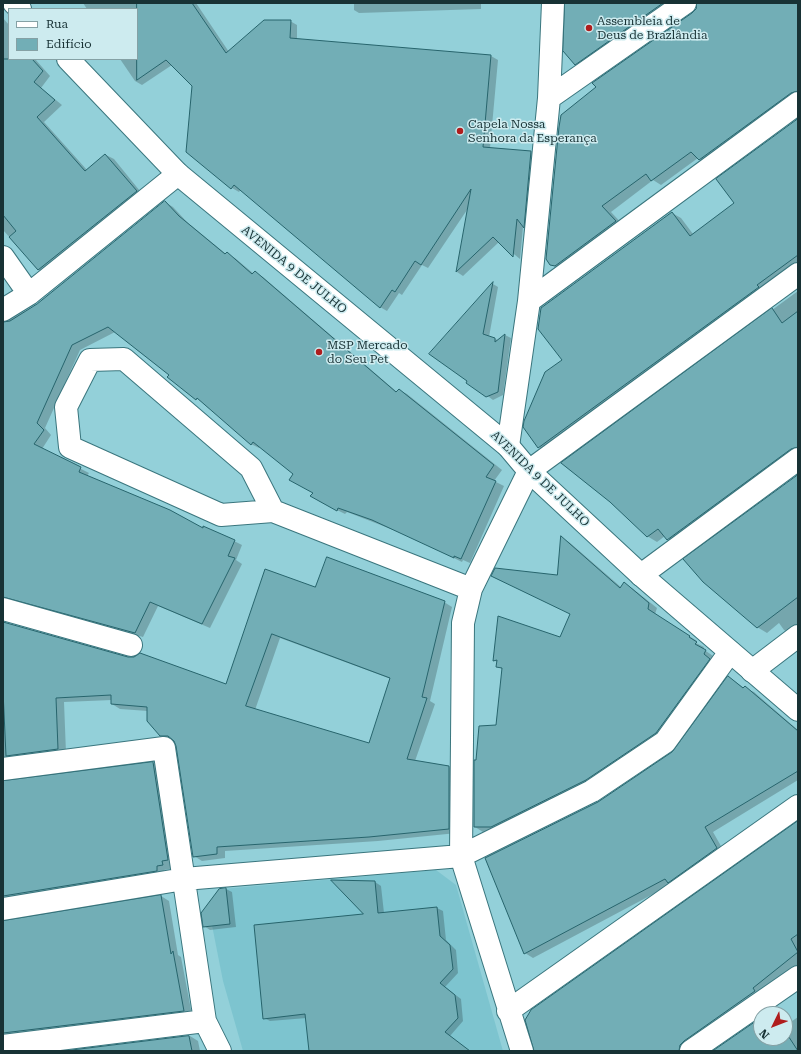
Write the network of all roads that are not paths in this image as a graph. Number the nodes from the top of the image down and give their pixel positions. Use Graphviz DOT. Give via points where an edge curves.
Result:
graph roads {
  1 [pos="553,3"];
  2 [pos="685,3"];
  3 [pos="69,60"];
  4 [pos="549,98"];
  5 [pos="798,103"];
  6 [pos="178,174"];
  7 [pos="3,257"];
  8 [pos="798,274"];
  9 [pos="29,294"];
  10 [pos="529,301"];
  11 [pos="3,310"];
  12 [pos="508,446"];
  13 [pos="798,459"];
  14 [pos="529,471"];
  15 [pos="273,511"];
  16 [pos="641,574"];
  17 [pos="470,588"];
  18 [pos="3,609"];
  19 [pos="798,636"];
  20 [pos="131,645"];
  21 [pos="730,652"];
  22 [pos="752,671"];
  23 [pos="798,710"];
  24 [pos="3,770"];
  25 [pos="798,806"];
  26 [pos="461,856"];
  27 [pos="184,879"];
  28 [pos="3,909"];
  29 [pos="798,977"];
  30 [pos="508,1011"];
  31 [pos="205,1021"];
  32 [pos="3,1046"];
  33 [pos="220,1051"];
  34 [pos="522,1051"];
  35 [pos="691,1051"];
  1 -- 4 [label="street"];
  2 -- 4 [label="street"];
  3 -- 6 [label="street, AVENIDA 9 DE JULHO"];
  4 -- 10 [label="street"];
  5 -- 10 [label="street"];
  6 -- 9 [label="street"];
  6 -- 12 [label="street, AVENIDA 9 DE JULHO"];
  7 -- 9 [label="street"];
  8 -- 14 [label="street"];
  9 -- 11 [label="street"];
  10 -- 12 [label="street"];
  12 -- 14 [label="street, AVENIDA 9 DE JULHO"];
  13 -- 16 [label="street"];
  14 -- 16 [label="street, AVENIDA 9 DE JULHO"];
  14 -- 17 [label="street"];
  15 -- 15 [label="street" via="251,468 124,359 90,360 66,407 70,447 221,515"];
  15 -- 17 [label="street"];
  16 -- 21 [label="street, AVENIDA 9 DE JULHO"];
  17 -- 26 [label="street" via="463,623"];
  18 -- 20 [label="street"];
  19 -- 22 [label="street"];
  21 -- 22 [label="street, AVENIDA 9 DE JULHO"];
  21 -- 26 [label="street" via="665,742 592,792"];
  22 -- 23 [label="street, AVENIDA 9 DE JULHO"];
  24 -- 27 [label="street" via="164,748"];
  25 -- 30 [label="street"];
  26 -- 27 [label="street"];
  26 -- 30 [label="street"];
  27 -- 28 [label="street"];
  27 -- 31 [label="street"];
  29 -- 35 [label="street"];
  30 -- 34 [label="street"];
  31 -- 32 [label="street"];
  31 -- 33 [label="street"];
}
